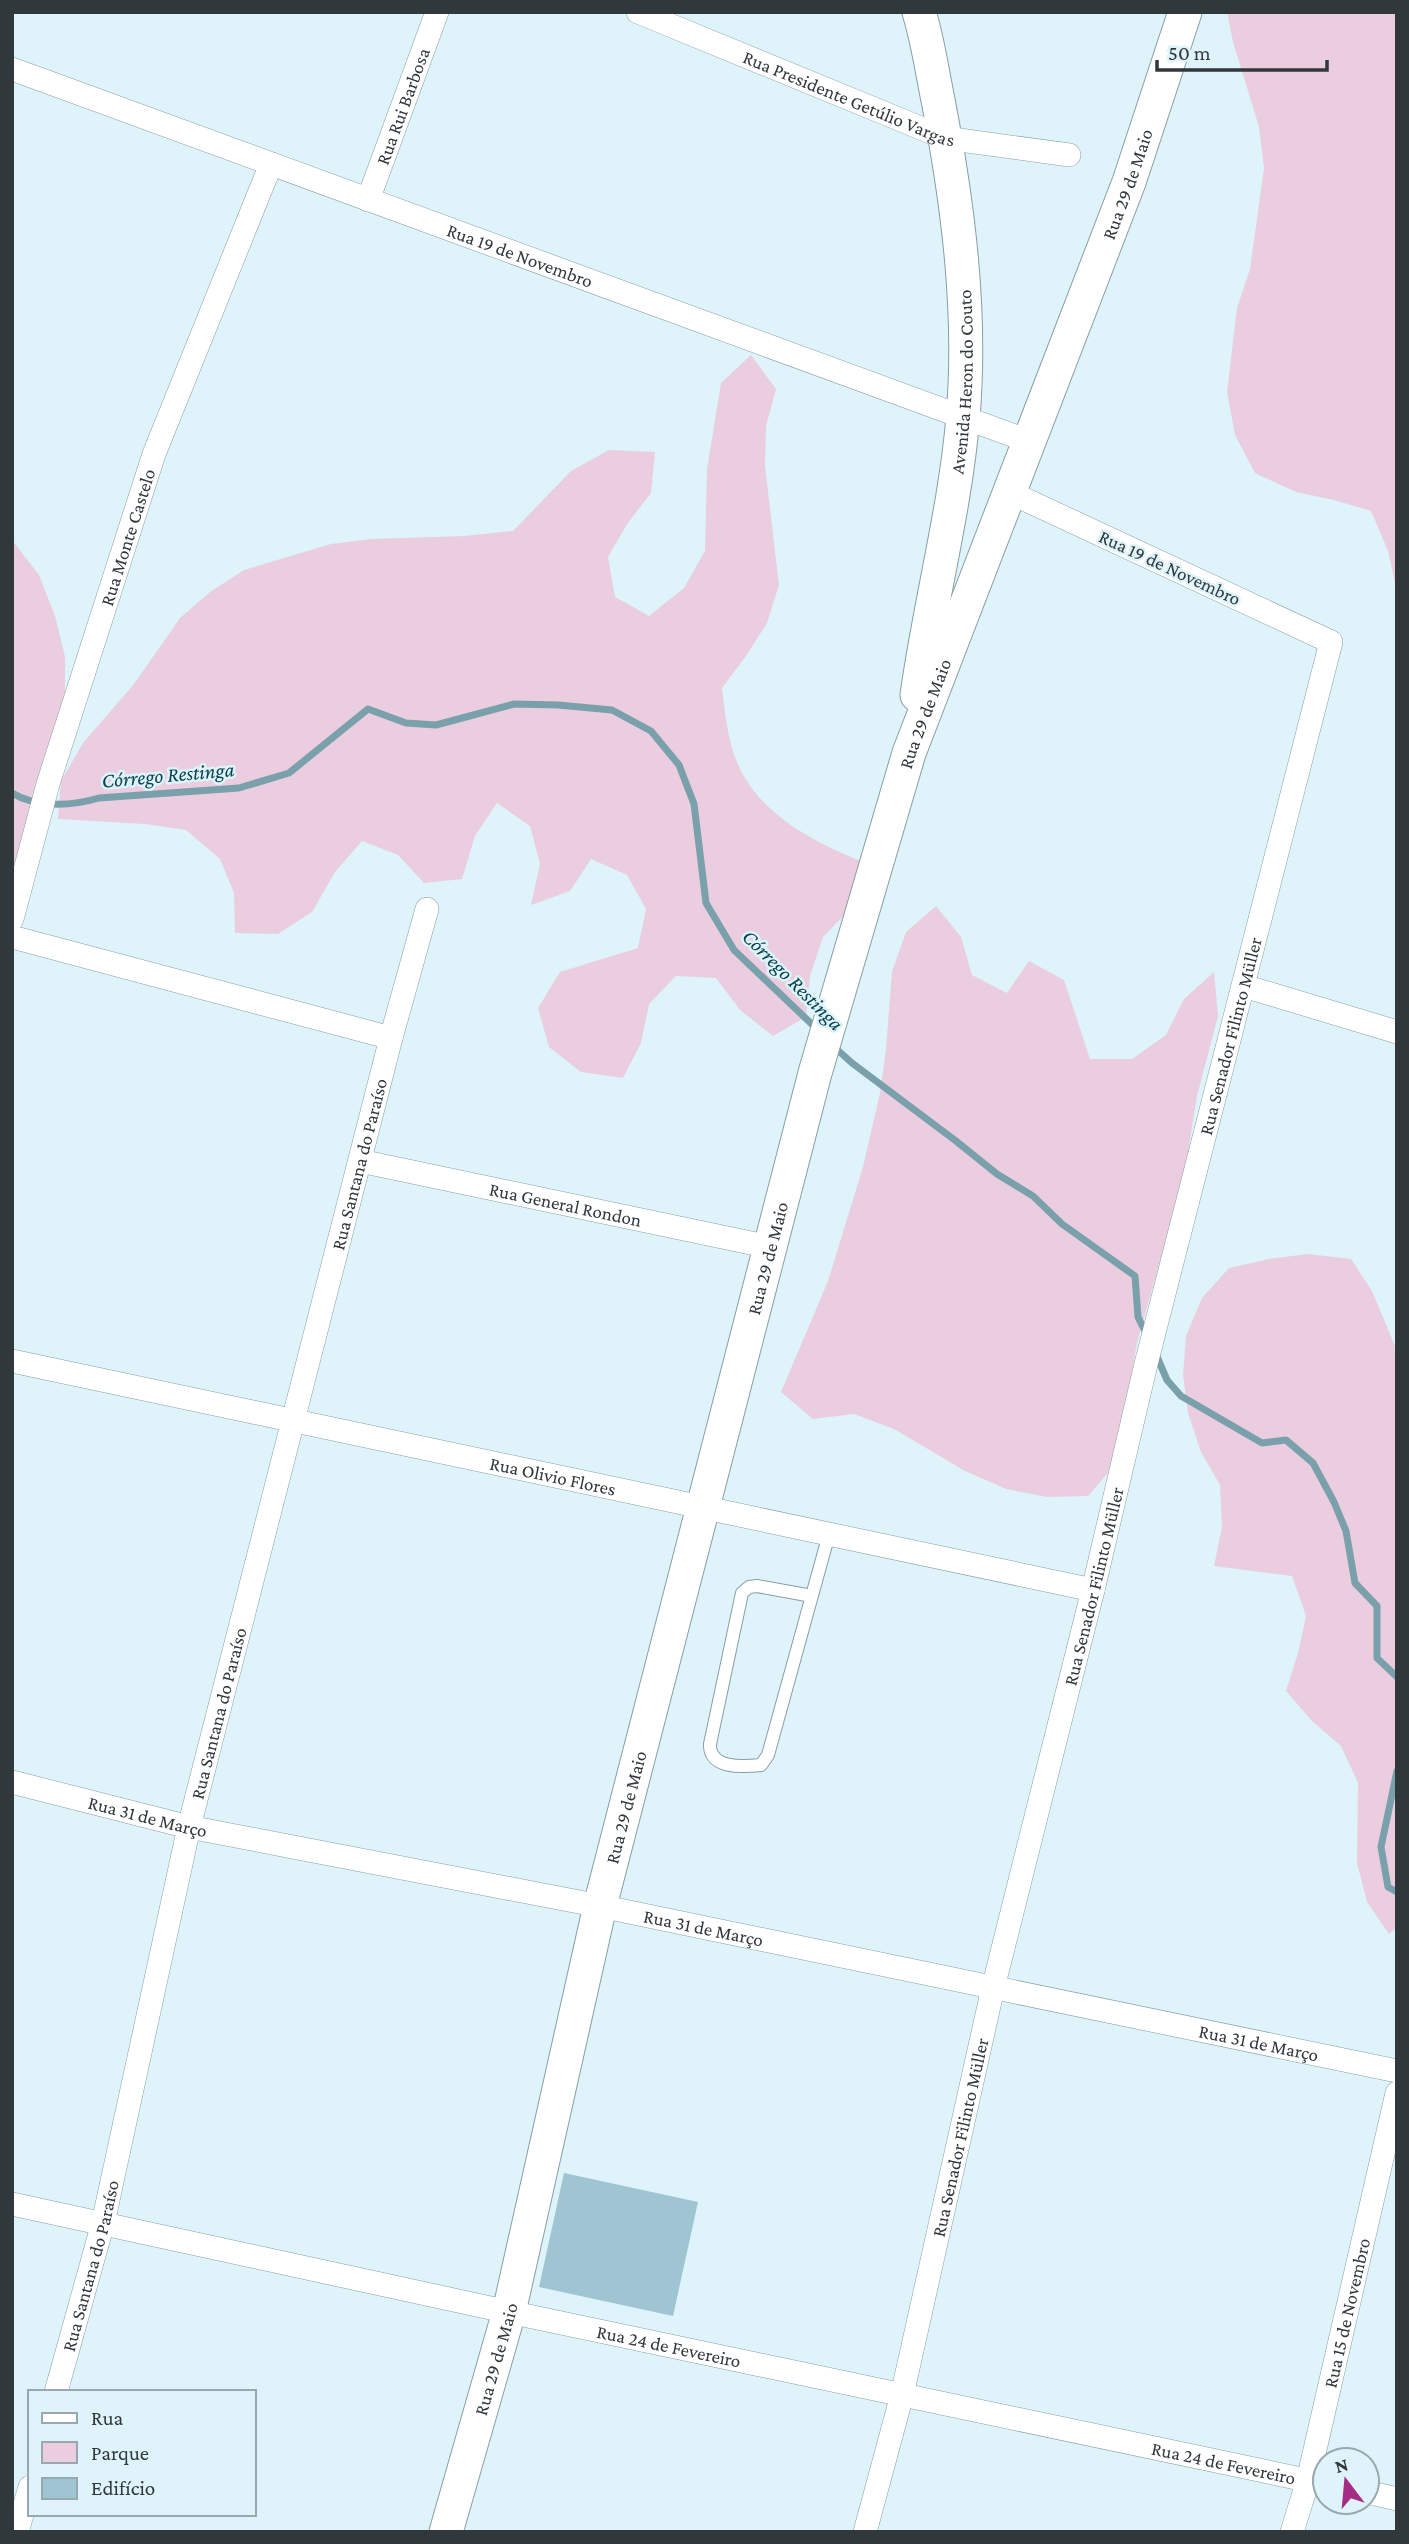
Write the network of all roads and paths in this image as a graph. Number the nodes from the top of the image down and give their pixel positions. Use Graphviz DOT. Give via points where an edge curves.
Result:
graph roads {
  1 [pos="437,12"];
  2 [pos="638,12"];
  3 [pos="919,12"];
  4 [pos="1185,12"];
  5 [pos="12,69"];
  6 [pos="945,138"];
  7 [pos="1069,155"];
  8 [pos="271,164"];
  9 [pos="368,200"];
  10 [pos="963,417"];
  11 [pos="1028,441"];
  12 [pos="1009,492"];
  13 [pos="1331,642"];
  14 [pos="909,753"];
  15 [pos="427,909"];
  16 [pos="12,919"];
  17 [pos="12,936"];
  18 [pos="1244,986"];
  19 [pos="1397,1032"];
  20 [pos="391,1038"];
  21 [pos="360,1161"];
  22 [pos="770,1247"];
  23 [pos="12,1361"];
  24 [pos="293,1421"];
  25 [pos="703,1507"];
  26 [pos="829,1534"];
  27 [pos="1093,1590"];
  28 [pos="812,1596"];
  29 [pos="12,1782"];
  30 [pos="190,1827"];
  31 [pos="600,1906"];
  32 [pos="993,1988"];
  33 [pos="1397,2071"];
  34 [pos="1397,2093"];
  35 [pos="12,2204"];
  36 [pos="103,2223"];
  37 [pos="509,2312"];
  38 [pos="57,2390"];
  39 [pos="902,2395"];
  40 [pos="1323,2446"];
  41 [pos="1311,2481"];
  42 [pos="1311,2492"];
  43 [pos="28,2494"];
  44 [pos="17,2532"];
  45 [pos="446,2532"];
  46 [pos="865,2532"];
  47 [pos="1292,2532"];
  1 -- 9 [label="street, Rua Rui Barbosa"];
  2 -- 6 [label="street, Rua Presidente Getúlio Vargas"];
  3 -- 6 [label="main road, Avenida Heron do Couto"];
  4 -- 11 [label="main road, Rua 29 de Maio" via="1129,182"];
  5 -- 8 [label="street, Rua 19 de Novembro"];
  6 -- 7 [label="street, Rua Presidente Getúlio Vargas"];
  6 -- 10 [label="main road, Avenida Heron do Couto" via="965,315"];
  8 -- 9 [label="street, Rua 19 de Novembro"];
  8 -- 16 [label="street, Rua Monte Castelo" via="154,454 48,784"];
  9 -- 10 [label="street, Rua 19 de Novembro"];
  10 -- 11 [label="street, Rua 19 de Novembro"];
  10 -- 14 [label="main road, Avenida Heron do Couto"];
  11 -- 12 [label="main road, Rua 29 de Maio"];
  12 -- 13 [label="street, Rua 19 de Novembro"];
  12 -- 14 [label="main road, Rua 29 de Maio"];
  13 -- 18 [label="street, Rua Senador Filinto Müller"];
  14 -- 22 [label="main road, Rua 29 de Maio" via="815,1073"];
  15 -- 20 [label="street, Rua Santana do Paraíso"];
  17 -- 20 [label="street"];
  18 -- 19 [label="street"];
  18 -- 27 [label="street, Rua Senador Filinto Müller"];
  20 -- 21 [label="street, Rua Santana do Paraíso"];
  21 -- 22 [label="street, Rua General Rondon"];
  21 -- 24 [label="street, Rua Santana do Paraíso"];
  22 -- 25 [label="main road, Rua 29 de Maio"];
  23 -- 24 [label="street, Rua Olivio Flores"];
  24 -- 25 [label="street, Rua Olivio Flores"];
  24 -- 30 [label="street, Rua Santana do Paraíso"];
  25 -- 26 [label="street, Rua Olivio Flores"];
  25 -- 31 [label="main road, Rua 29 de Maio"];
  26 -- 27 [label="street, Rua Olivio Flores"];
  26 -- 28 [label="lane"];
  27 -- 32 [label="street, Rua Senador Filinto Müller"];
  28 -- 28 [label="lane" via="768,1755 761,1765 737,1766 714,1760 710,1744 742,1593 757,1586"];
  29 -- 30 [label="street, Rua 31 de Março"];
  30 -- 31 [label="street, Rua 31 de Março"];
  30 -- 36 [label="street, Rua Santana do Paraíso"];
  31 -- 32 [label="street, Rua 31 de Março"];
  31 -- 37 [label="main road, Rua 29 de Maio"];
  32 -- 33 [label="street, Rua 31 de Março"];
  32 -- 39 [label="street, Rua Senador Filinto Müller"];
  34 -- 40 [label="street, Rua 15 de Novembro"];
  35 -- 36 [label="street, Rua 24 de Fevereiro"];
  36 -- 37 [label="street, Rua 24 de Fevereiro"];
  36 -- 38 [label="street, Rua Santana do Paraíso"];
  37 -- 39 [label="street, Rua 24 de Fevereiro"];
  37 -- 45 [label="main road, Rua 29 de Maio"];
  39 -- 41 [label="street, Rua 24 de Fevereiro"];
  39 -- 46 [label="street, Rua Senador Filinto Müller"];
  42 -- 47 [label="street, Rua 15 de Novembro"];
  43 -- 44 [label="street"];
}
